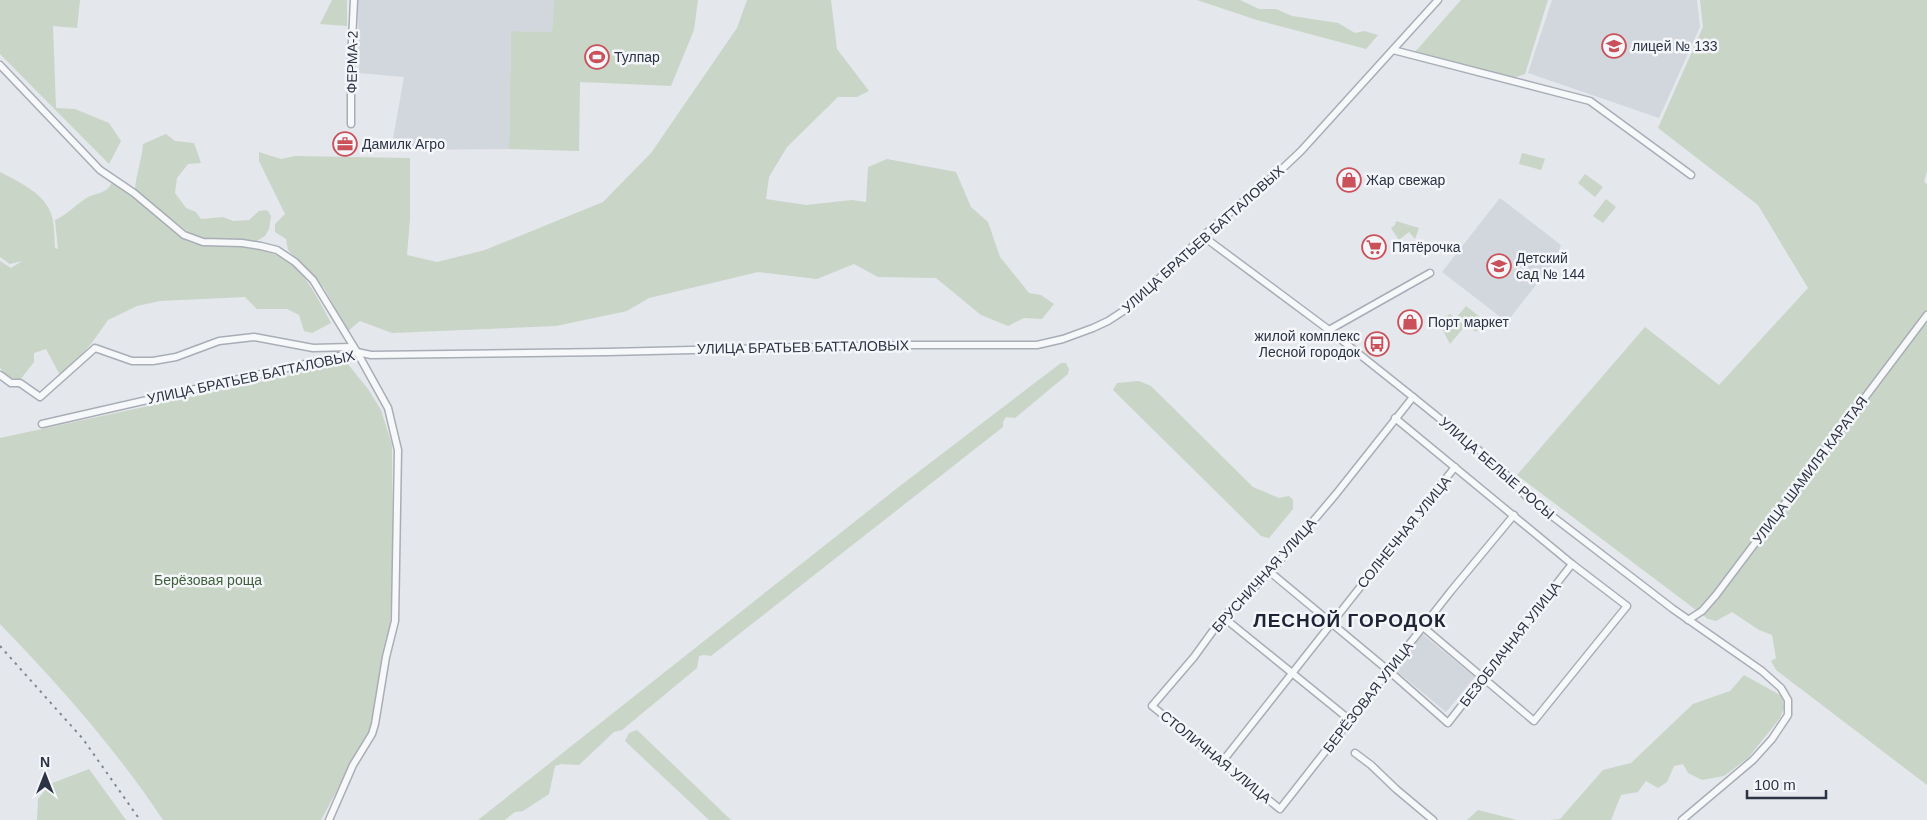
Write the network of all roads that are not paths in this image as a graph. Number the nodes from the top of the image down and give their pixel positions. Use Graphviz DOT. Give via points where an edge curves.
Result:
graph roads {
  1 [pos="354,0"];
  2 [pos="1438,0"];
  3 [pos="1393,50"];
  4 [pos="0,65"];
  5 [pos="351,124"];
  6 [pos="1691,175"];
  7 [pos="1204,237"];
  8 [pos="1430,273"];
  9 [pos="1927,315"];
  10 [pos="1329,330"];
  11 [pos="355,349"];
  12 [pos="0,376"];
  13 [pos="1413,396"];
  14 [pos="1396,418"];
  15 [pos="42,424"];
  16 [pos="1456,467"];
  17 [pos="1514,515"];
  18 [pos="1572,564"];
  19 [pos="1270,572"];
  20 [pos="1223,617"];
  21 [pos="1688,620"];
  22 [pos="1331,624"];
  23 [pos="1423,627"];
  24 [pos="1389,671"];
  25 [pos="1292,674"];
  26 [pos="1484,677"];
  27 [pos="1152,706"];
  28 [pos="1350,720"];
  29 [pos="1355,753"];
  30 [pos="1222,762"];
  31 [pos="1280,809"];
  32 [pos="329,820"];
  33 [pos="1433,820"];
  34 [pos="1682,820"];
  1 -- 5 [label="street, ФЕРМА-2"];
  2 -- 3 [label="street, УЛИЦА БРАТЬЕВ БАТТАЛОВЫХ"];
  3 -- 6 [label="street" via="1590,102"];
  3 -- 7 [label="street, УЛИЦА БРАТЬЕВ БАТТАЛОВЫХ" via="1301,152"];
  4 -- 11 [label="street" via="100,170 134,193 184,235 202,242 261,246 277,250 295,262 313,280"];
  7 -- 10 [label="street, УЛИЦА БЕЛЫЕ РОСЫ"];
  7 -- 11 [label="street, УЛИЦА БРАТЬЕВ БАТТАЛОВЫХ" via="1128,308 1108,321 1063,339 1037,344 371,355"];
  8 -- 10 [label="street"];
  9 -- 21 [label="street, УЛИЦА ШАМИЛЯ КАРАТАЯ" via="1716,595 1702,611"];
  10 -- 13 [label="street, УЛИЦА БЕЛЫЕ РОСЫ"];
  11 -- 12 [label="street" via="313,348 254,336 219,341 176,357 153,360 132,360 95,348 40,397 20,383"];
  11 -- 15 [label="street, УЛИЦА БРАТЬЕВ БАТТАЛОВЫХ"];
  11 -- 32 [label="street" via="388,408 398,450 395,622 372,734 353,765"];
  13 -- 14 [label="street, БРУСНИЧНАЯ УЛИЦА"];
  13 -- 21 [label="street, УЛИЦА БЕЛЫЕ РОСЫ" via="1496,465 1526,496"];
  14 -- 16 [label="street"];
  14 -- 19 [label="street, БРУСНИЧНАЯ УЛИЦА"];
  16 -- 17 [label="street"];
  16 -- 22 [label="street, СОЛНЕЧНАЯ УЛИЦА"];
  17 -- 18 [label="street"];
  17 -- 23 [label="street, БЕРЁЗОВАЯ УЛИЦА"];
  18 -- 26 [label="street, БЕЗОБЛАЧНАЯ УЛИЦА"];
  18 -- 26 [label="street" via="1627,606 1534,721"];
  19 -- 20 [label="street, БРУСНИЧНАЯ УЛИЦА"];
  19 -- 22 [label="street"];
  20 -- 25 [label="street"];
  20 -- 27 [label="street, БРУСНИЧНАЯ УЛИЦА"];
  21 -- 34 [label="street, УЛИЦА БЕЛЫЕ РОСЫ" via="1775,681 1788,700 1788,715 1753,760"];
  22 -- 24 [label="street"];
  22 -- 25 [label="street, СОЛНЕЧНАЯ УЛИЦА"];
  23 -- 24 [label="street, БЕРЁЗОВАЯ УЛИЦА"];
  23 -- 26 [label="street"];
  24 -- 26 [label="street, БЕЗОБЛАЧНАЯ УЛИЦА" via="1448,723"];
  24 -- 28 [label="street, БЕРЁЗОВАЯ УЛИЦА"];
  25 -- 28 [label="street"];
  25 -- 30 [label="street, СОЛНЕЧНАЯ УЛИЦА"];
  27 -- 30 [label="street, СТОЛИЧНАЯ УЛИЦА"];
  28 -- 31 [label="street, БЕРЁЗОВАЯ УЛИЦА"];
  29 -- 33 [label="street"];
  30 -- 31 [label="street, СТОЛИЧНАЯ УЛИЦА"];
}
